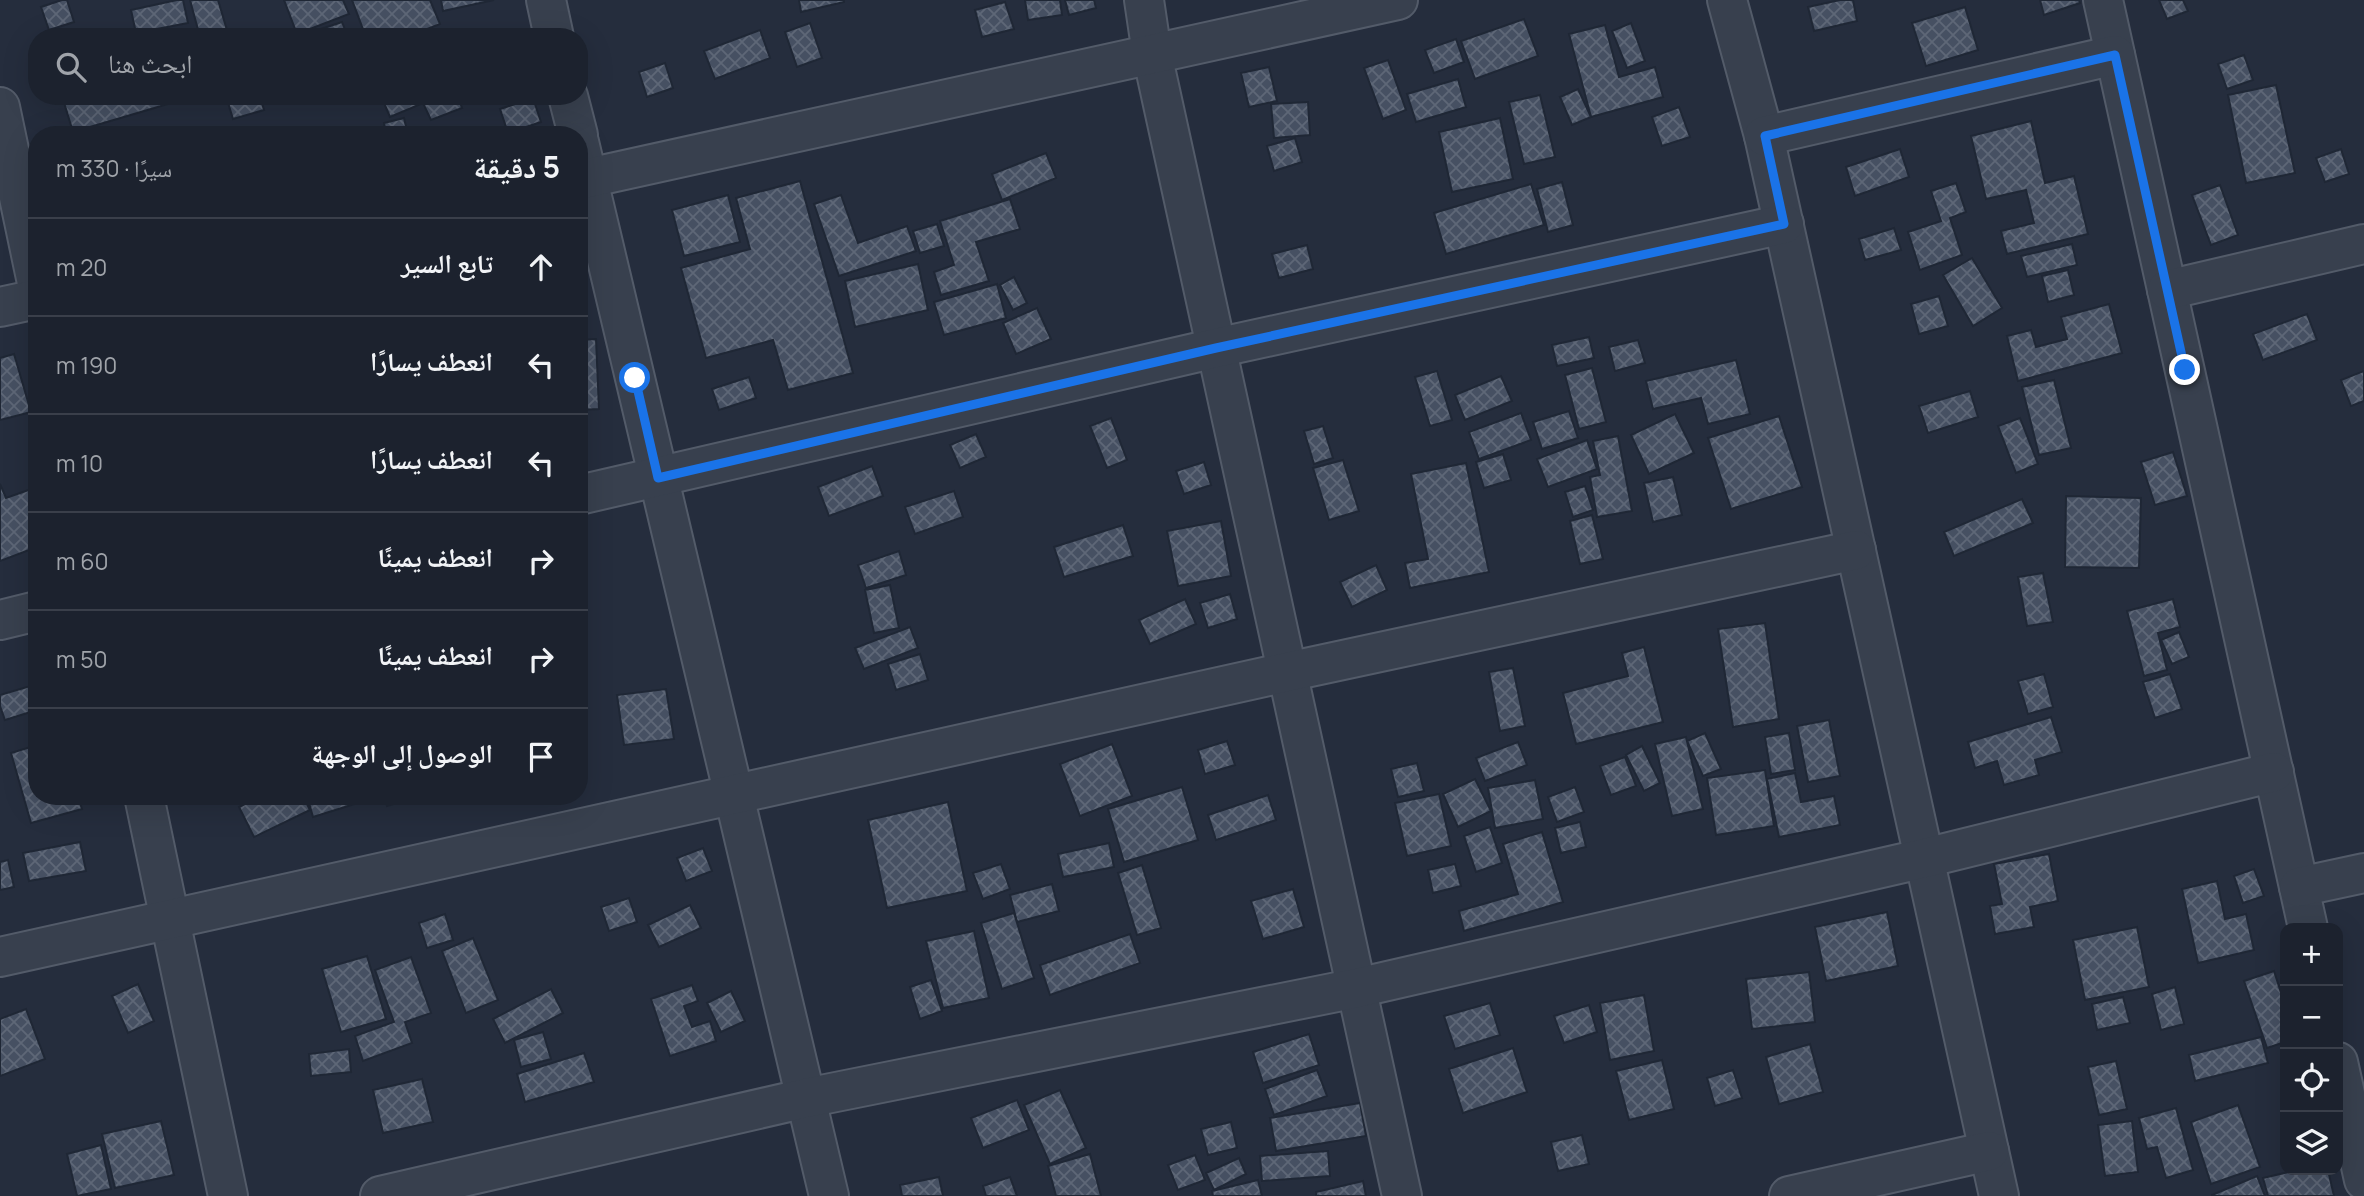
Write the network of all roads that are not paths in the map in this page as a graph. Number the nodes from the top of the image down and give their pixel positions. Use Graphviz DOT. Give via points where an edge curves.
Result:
graph roads {
  1 [pos="546,0"];
  2 [pos="1144,0"];
  3 [pos="1398,0"];
  4 [pos="1727,0"];
  5 [pos="2103,0"];
  6 [pos="552,28"];
  7 [pos="1152,54"];
  8 [pos="2115,55"];
  9 [pos="570,105"];
  10 [pos="0,107"];
  11 [pos="576,126"];
  12 [pos="1765,136"];
  13 [pos="588,166"];
  14 [pos="588,192"];
  15 [pos="1784,224"];
  16 [pos="28,240"];
  17 [pos="2364,244"];
  18 [pos="2167,290"];
  19 [pos="28,301"];
  20 [pos="0,307"];
  21 [pos="1216,348"];
  22 [pos="658,478"];
  23 [pos="588,493"];
  24 [pos="1856,550"];
  25 [pos="28,613"];
  26 [pos="0,620"];
  27 [pos="1287,672"];
  28 [pos="2274,772"];
  29 [pos="734,794"];
  30 [pos="146,805"];
  31 [pos="1925,858"];
  32 [pos="2364,873"];
  33 [pos="2299,887"];
  34 [pos="170,918"];
  35 [pos="2307,923"];
  36 [pos="0,957"];
  37 [pos="1357,988"];
  38 [pos="2343,1085"];
  39 [pos="806,1098"];
  40 [pos="1989,1151"];
  41 [pos="2364,1180"];
  42 [pos="228,1196"];
  43 [pos="380,1196"];
  44 [pos="829,1196"];
  45 [pos="1402,1196"];
  46 [pos="1789,1196"];
  47 [pos="2000,1196"];
  1 -- 6 [label="street"];
  2 -- 7 [label="street"];
  3 -- 7 [label="street"];
  4 -- 12 [label="street"];
  5 -- 8 [label="street"];
  7 -- 13 [label="street"];
  7 -- 21 [label="street"];
  8 -- 12 [label="street"];
  8 -- 18 [label="street"];
  9 -- 11 [label="street"];
  10 -- 16 [label="street"];
  12 -- 15 [label="street"];
  14 -- 22 [label="street"];
  15 -- 21 [label="street"];
  15 -- 24 [label="street"];
  17 -- 18 [label="street"];
  18 -- 28 [label="street"];
  19 -- 20 [label="street"];
  21 -- 22 [label="street"];
  21 -- 27 [label="street"];
  22 -- 23 [label="street"];
  22 -- 29 [label="street"];
  24 -- 27 [label="street"];
  24 -- 31 [label="street"];
  25 -- 26 [label="street"];
  27 -- 29 [label="street"];
  27 -- 37 [label="street"];
  28 -- 31 [label="street"];
  28 -- 33 [label="street"];
  29 -- 34 [label="street"];
  29 -- 39 [label="street"];
  30 -- 34 [label="street"];
  31 -- 37 [label="street"];
  31 -- 40 [label="street"];
  32 -- 33 [label="street"];
  33 -- 35 [label="street"];
  34 -- 36 [label="street"];
  34 -- 42 [label="street"];
  37 -- 39 [label="street"];
  37 -- 45 [label="street"];
  38 -- 41 [label="street"];
  39 -- 43 [label="street"];
  39 -- 44 [label="street"];
  40 -- 46 [label="street"];
  40 -- 47 [label="street"];
}
